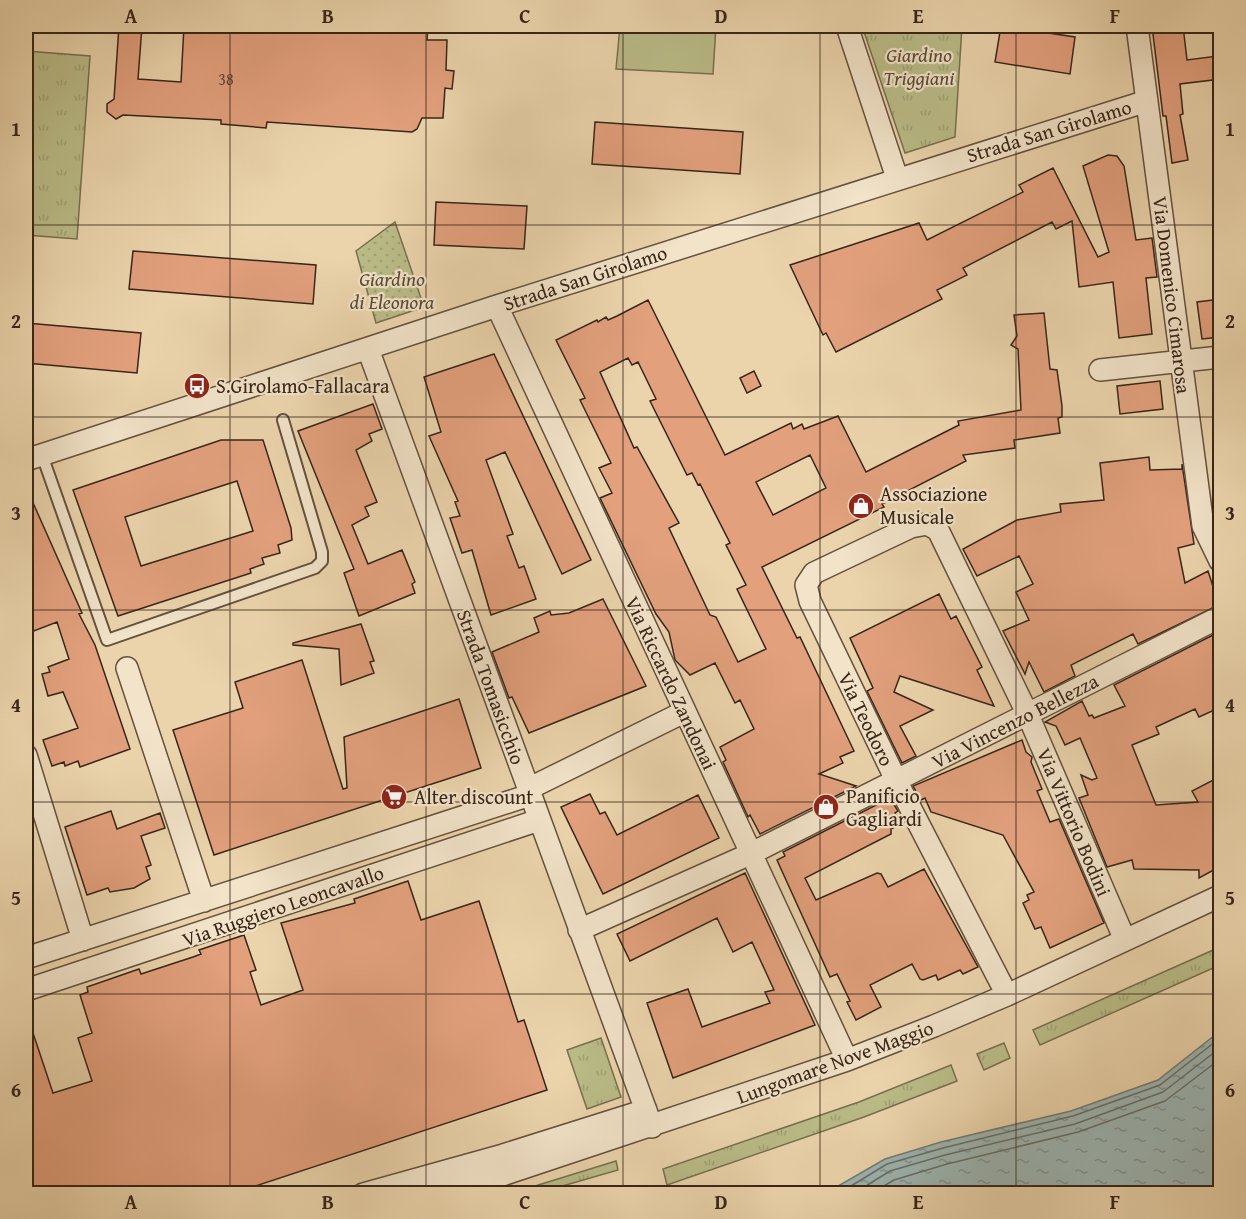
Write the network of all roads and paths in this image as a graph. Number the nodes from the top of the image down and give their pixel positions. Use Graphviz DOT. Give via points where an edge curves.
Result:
graph roads {
  1 [pos="847,26"];
  2 [pos="1137,26"];
  3 [pos="1147,101"];
  4 [pos="897,178"];
  5 [pos="497,306"];
  6 [pos="368,349"];
  7 [pos="1221,357"];
  8 [pos="1180,362"];
  9 [pos="1100,370"];
  10 [pos="283,420"];
  11 [pos="34,458"];
  12 [pos="1221,561"];
  13 [pos="810,601"];
  14 [pos="1221,617"];
  15 [pos="127,668"];
  16 [pos="684,712"];
  17 [pos="1028,715"];
  18 [pos="26,755"];
  19 [pos="897,782"];
  20 [pos="529,792"];
  21 [pos="539,819"];
  22 [pos="750,854"];
  23 [pos="1221,896"];
  24 [pos="204,901"];
  25 [pos="579,930"];
  26 [pos="83,940"];
  27 [pos="1125,940"];
  28 [pos="26,958"];
  29 [pos="26,990"];
  30 [pos="1007,995"];
  31 [pos="847,1060"];
  32 [pos="649,1118"];
  33 [pos="363,1194"];
  34 [pos="436,1194"];
  1 -- 4 [label="street"];
  2 -- 3 [label="street, Via Domenico Cimarosa"];
  3 -- 4 [label="street, Strada San Girolamo"];
  3 -- 8 [label="street, Via Domenico Cimarosa"];
  4 -- 5 [label="street, Strada San Girolamo"];
  5 -- 6 [label="street, Strada San Girolamo"];
  5 -- 16 [label="street, Via Riccardo Zandonai"];
  6 -- 11 [label="street, Strada San Girolamo"];
  6 -- 20 [label="street, Strada Tomasicchio"];
  7 -- 8 [label="street"];
  8 -- 9 [label="street"];
  8 -- 12 [label="street, Via Domenico Cimarosa" via="1203,526"];
  10 -- 11 [label="lane" via="322,561 315,567 107,640"];
  13 -- 17 [label="street, Via Vittorio Bodini" via="806,585 814,573 911,527 927,524 938,530"];
  13 -- 19 [label="street, Via Teodoro"];
  14 -- 17 [label="street, Via Vincenzo Bellezza"];
  15 -- 24 [label="street"];
  16 -- 20 [label="street, Via Ruggiero Leoncavallo"];
  16 -- 22 [label="street, Via Riccardo Zandonai"];
  17 -- 19 [label="street, Via Vincenzo Bellezza"];
  17 -- 27 [label="street, Via Vittorio Bodini"];
  18 -- 26 [label="street"];
  19 -- 22 [label="street, Via Vincenzo Bellezza"];
  19 -- 30 [label="street, Via Teodoro"];
  20 -- 21 [label="street, Strada Tomasicchio"];
  20 -- 24 [label="street, Via Ruggiero Leoncavallo"];
  21 -- 25 [label="street, Strada Tomasicchio"];
  21 -- 29 [label="street, Via Ruggiero Leoncavallo"];
  22 -- 25 [label="street, Via Vincenzo Bellezza"];
  22 -- 31 [label="street, Via Riccardo Zandonai"];
  23 -- 27 [label="street, Lungomare Nove Maggio"];
  24 -- 26 [label="street, Via Ruggiero Leoncavallo"];
  25 -- 32 [label="street, Strada Tomasicchio"];
  26 -- 28 [label="street, Via Ruggiero Leoncavallo"];
  27 -- 30 [label="street, Lungomare Nove Maggio"];
  30 -- 31 [label="street, Lungomare Nove Maggio"];
  31 -- 32 [label="street, Lungomare Nove Maggio"];
  32 -- 33 [label="street, Lungomare Nove Maggio"];
  32 -- 34 [label="street, Lungomare Nove Maggio" via="493,1179"];
}
